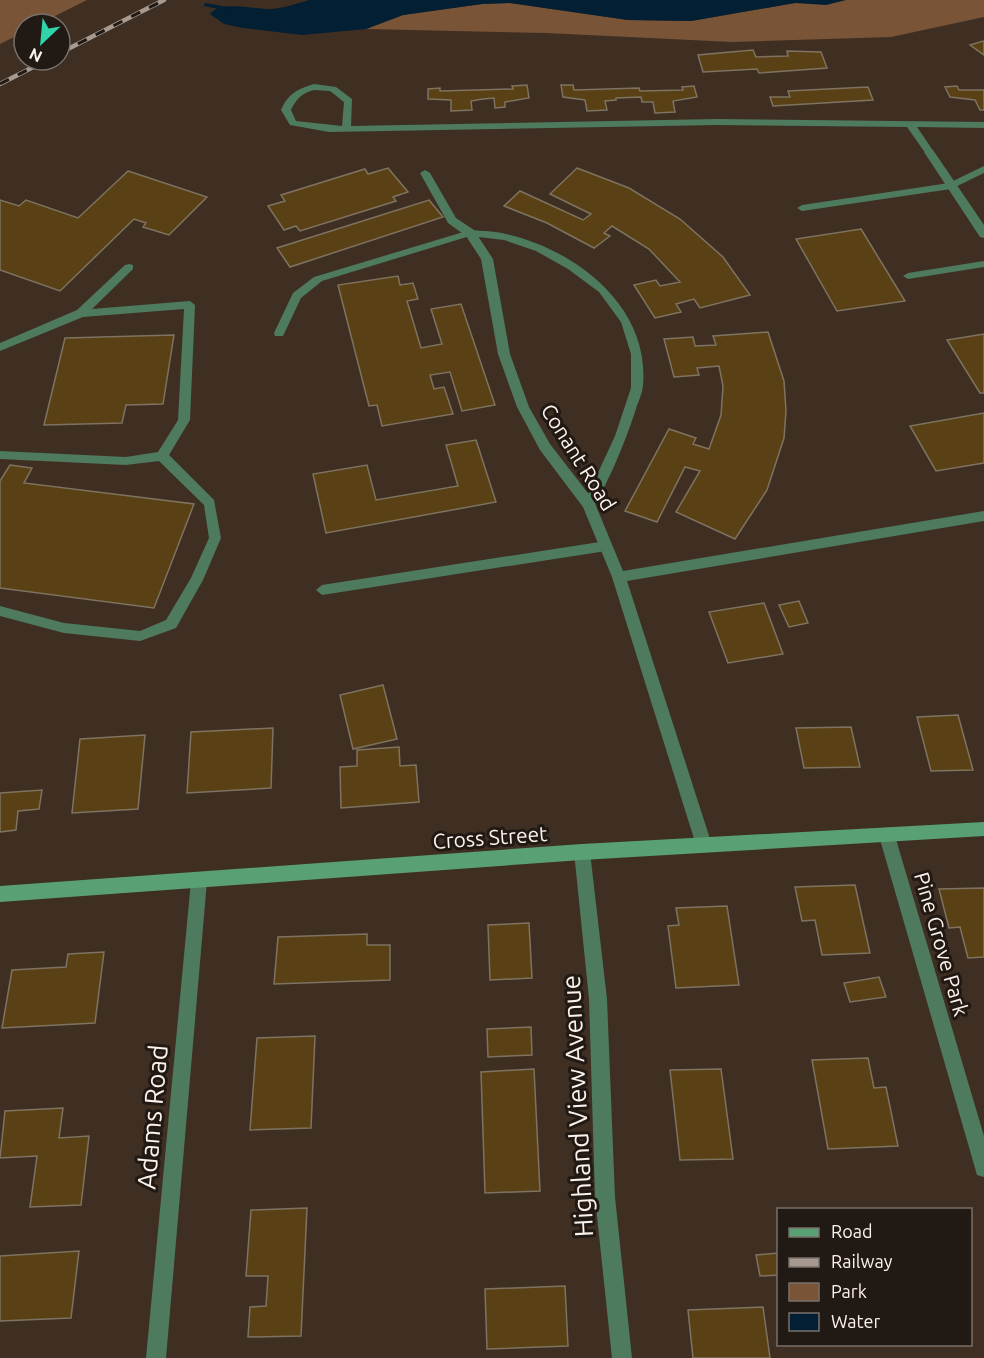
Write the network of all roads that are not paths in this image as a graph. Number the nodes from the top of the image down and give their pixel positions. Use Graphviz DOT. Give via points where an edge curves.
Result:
graph roads {
  1 [pos="910,124"];
  2 [pos="984,125"];
  3 [pos="346,129"];
  4 [pos="929,152"];
  5 [pos="984,169"];
  6 [pos="424,173"];
  7 [pos="951,186"];
  8 [pos="802,208"];
  9 [pos="470,233"];
  10 [pos="984,234"];
  11 [pos="984,264"];
  12 [pos="129,267"];
  13 [pos="908,276"];
  14 [pos="81,313"];
  15 [pos="279,333"];
  16 [pos="0,347"];
  17 [pos="0,455"];
  18 [pos="162,456"];
  19 [pos="588,505"];
  20 [pos="984,516"];
  21 [pos="606,546"];
  22 [pos="619,577"];
  23 [pos="322,590"];
  24 [pos="0,611"];
  25 [pos="984,829"];
  26 [pos="887,836"];
  27 [pos="704,845"];
  28 [pos="582,852"];
  29 [pos="199,881"];
  30 [pos="0,894"];
  31 [pos="984,1168"];
  32 [pos="156,1358"];
  33 [pos="622,1358"];
  1 -- 2 [label="lane"];
  1 -- 3 [label="lane" via="717,122"];
  1 -- 4 [label="lane"];
  3 -- 3 [label="lane" via="314,129 293,123 286,110 288,102 304,88 337,90 349,101"];
  4 -- 7 [label="street"];
  5 -- 7 [label="lane"];
  6 -- 9 [label="street, Conant Road" via="452,220"];
  7 -- 8 [label="lane"];
  7 -- 10 [label="street"];
  9 -- 15 [label="lane" via="318,279 297,296"];
  9 -- 19 [label="street, Conant Road" via="487,260 504,354 523,407 545,447"];
  9 -- 19 [label="lane" via="506,237 540,249 572,267 603,290 626,321 637,354 637,388 621,436"];
  11 -- 13 [label="lane"];
  12 -- 14 [label="lane"];
  14 -- 16 [label="lane"];
  14 -- 18 [label="lane" via="190,306 183,420"];
  17 -- 18 [label="lane" via="126,461"];
  18 -- 24 [label="lane" via="210,503 214,538 197,580 171,624 140,636 64,628"];
  19 -- 21 [label="street, Conant Road"];
  20 -- 22 [label="street"];
  21 -- 22 [label="street, Conant Road"];
  21 -- 23 [label="lane"];
  22 -- 27 [label="street, Conant Road"];
  25 -- 26 [label="street, Cross Street"];
  26 -- 27 [label="street, Cross Street"];
  26 -- 31 [label="street, Pine Grove Park"];
  27 -- 28 [label="street, Cross Street"];
  28 -- 29 [label="street, Cross Street"];
  28 -- 33 [label="street, Highland View Avenue" via="598,999 605,1197"];
  29 -- 30 [label="street, Cross Street"];
  29 -- 32 [label="street, Adams Road"];
}
